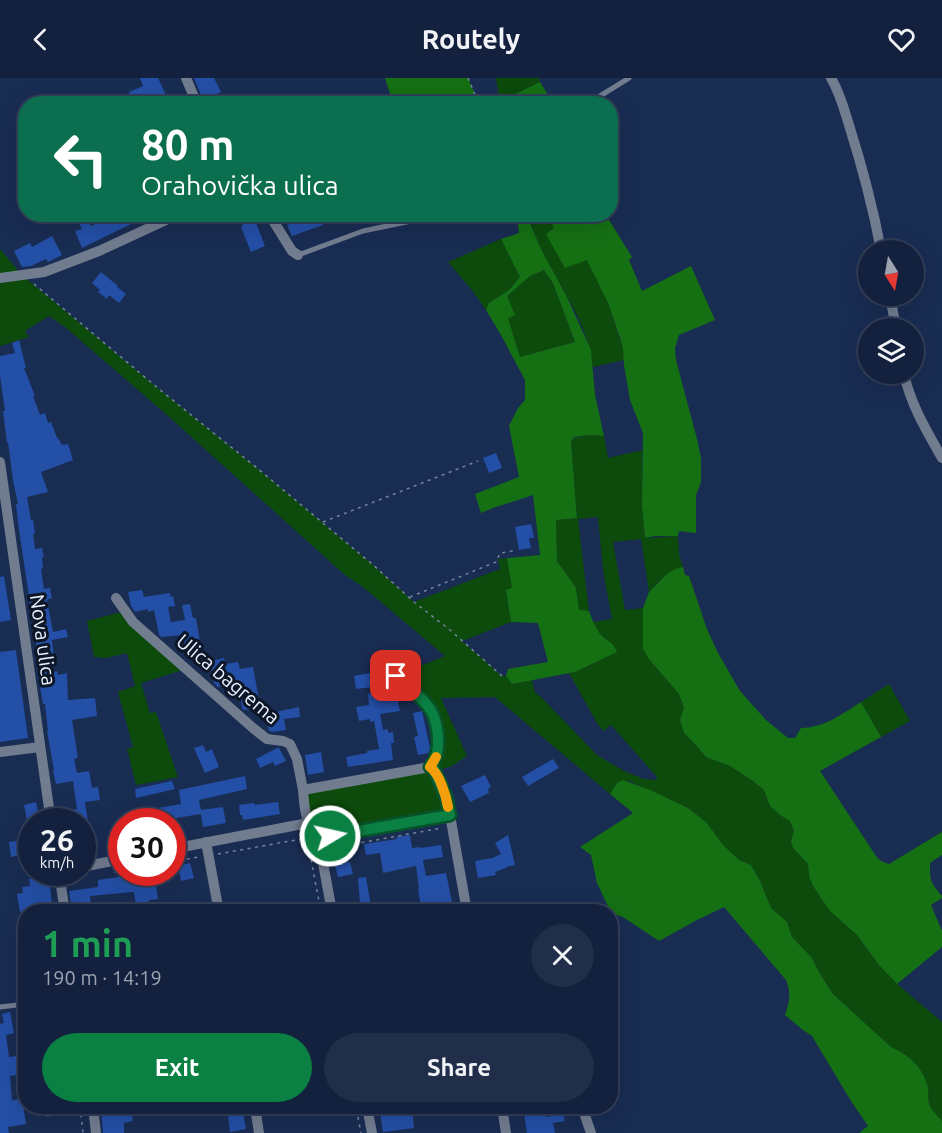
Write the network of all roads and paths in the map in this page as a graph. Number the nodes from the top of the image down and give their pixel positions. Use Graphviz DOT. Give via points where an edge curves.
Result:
graph roads {
  1 [pos="186,78"];
  2 [pos="468,78"];
  3 [pos="629,78"];
  4 [pos="831,78"];
  5 [pos="194,96"];
  6 [pos="476,96"];
  7 [pos="600,96"];
  8 [pos="162,222"];
  9 [pos="274,222"];
  10 [pos="406,222"];
  11 [pos="879,240"];
  12 [pos="298,255"];
  13 [pos="21,275"];
  14 [pos="0,278"];
  15 [pos="907,384"];
  16 [pos="942,458"];
  17 [pos="478,461"];
  18 [pos="0,462"];
  19 [pos="322,522"];
  20 [pos="513,550"];
  21 [pos="116,598"];
  22 [pos="409,598"];
  23 [pos="396,676"];
  24 [pos="502,676"];
  25 [pos="40,747"];
  26 [pos="0,752"];
  27 [pos="430,767"];
  28 [pos="303,790"];
  29 [pos="49,808"];
  30 [pos="451,820"];
  31 [pos="308,823"];
  32 [pos="321,834"];
  33 [pos="206,842"];
  34 [pos="186,846"];
  35 [pos="330,848"];
  36 [pos="209,855"];
  37 [pos="186,859"];
  38 [pos="61,886"];
  39 [pos="64,904"];
  40 [pos="218,904"];
  41 [pos="319,904"];
  42 [pos="331,904"];
  43 [pos="466,904"];
  44 [pos="18,1005"];
  45 [pos="0,1007"];
  46 [pos="81,1114"];
  47 [pos="94,1114"];
  48 [pos="256,1114"];
  49 [pos="368,1114"];
  50 [pos="503,1114"];
  51 [pos="584,1114"];
  52 [pos="357,1115"];
  53 [pos="83,1133"];
  54 [pos="96,1133"];
  55 [pos="259,1133"];
  56 [pos="361,1133"];
  57 [pos="372,1133"];
  58 [pos="506,1133"];
  59 [pos="591,1133"];
  1 -- 5 [label="street"];
  2 -- 6 [label="path"];
  3 -- 7 [label="lane"];
  4 -- 11 [label="street" via="856,146"];
  8 -- 13 [label="street" via="44,272"];
  9 -- 12 [label="street"];
  10 -- 12 [label="lane" via="363,231"];
  13 -- 14 [label="street"];
  13 -- 19 [label="path"];
  15 -- 16 [label="street" via="921,421"];
  17 -- 19 [label="path"];
  18 -- 25 [label="street, Nova ulica"];
  19 -- 22 [label="path"];
  20 -- 22 [label="path" via="500,553 496,562"];
  21 -- 28 [label="street, Ulica bagrema" via="133,622 253,728 267,739 290,744"];
  22 -- 24 [label="path"];
  23 -- 27 [label="street" via="433,713 438,748"];
  25 -- 26 [label="street"];
  25 -- 29 [label="street, Nova ulica"];
  27 -- 28 [label="street"];
  27 -- 30 [label="street" via="446,797"];
  28 -- 31 [label="street"];
  30 -- 32 [label="street"];
  30 -- 35 [label="path"];
  30 -- 43 [label="street"];
  31 -- 32 [label="street"];
  31 -- 33 [label="street"];
  32 -- 42 [label="street"];
  33 -- 34 [label="street"];
  33 -- 36 [label="street"];
  36 -- 37 [label="path"];
  36 -- 40 [label="street"];
  36 -- 41 [label="path" via="307,838"];
  38 -- 39 [label="street"];
  44 -- 45 [label="lane"];
  46 -- 53 [label="path"];
  47 -- 54 [label="street"];
  48 -- 55 [label="street"];
  49 -- 57 [label="street"];
  50 -- 58 [label="street"];
  51 -- 59 [label="street"];
  52 -- 56 [label="path"];
}
